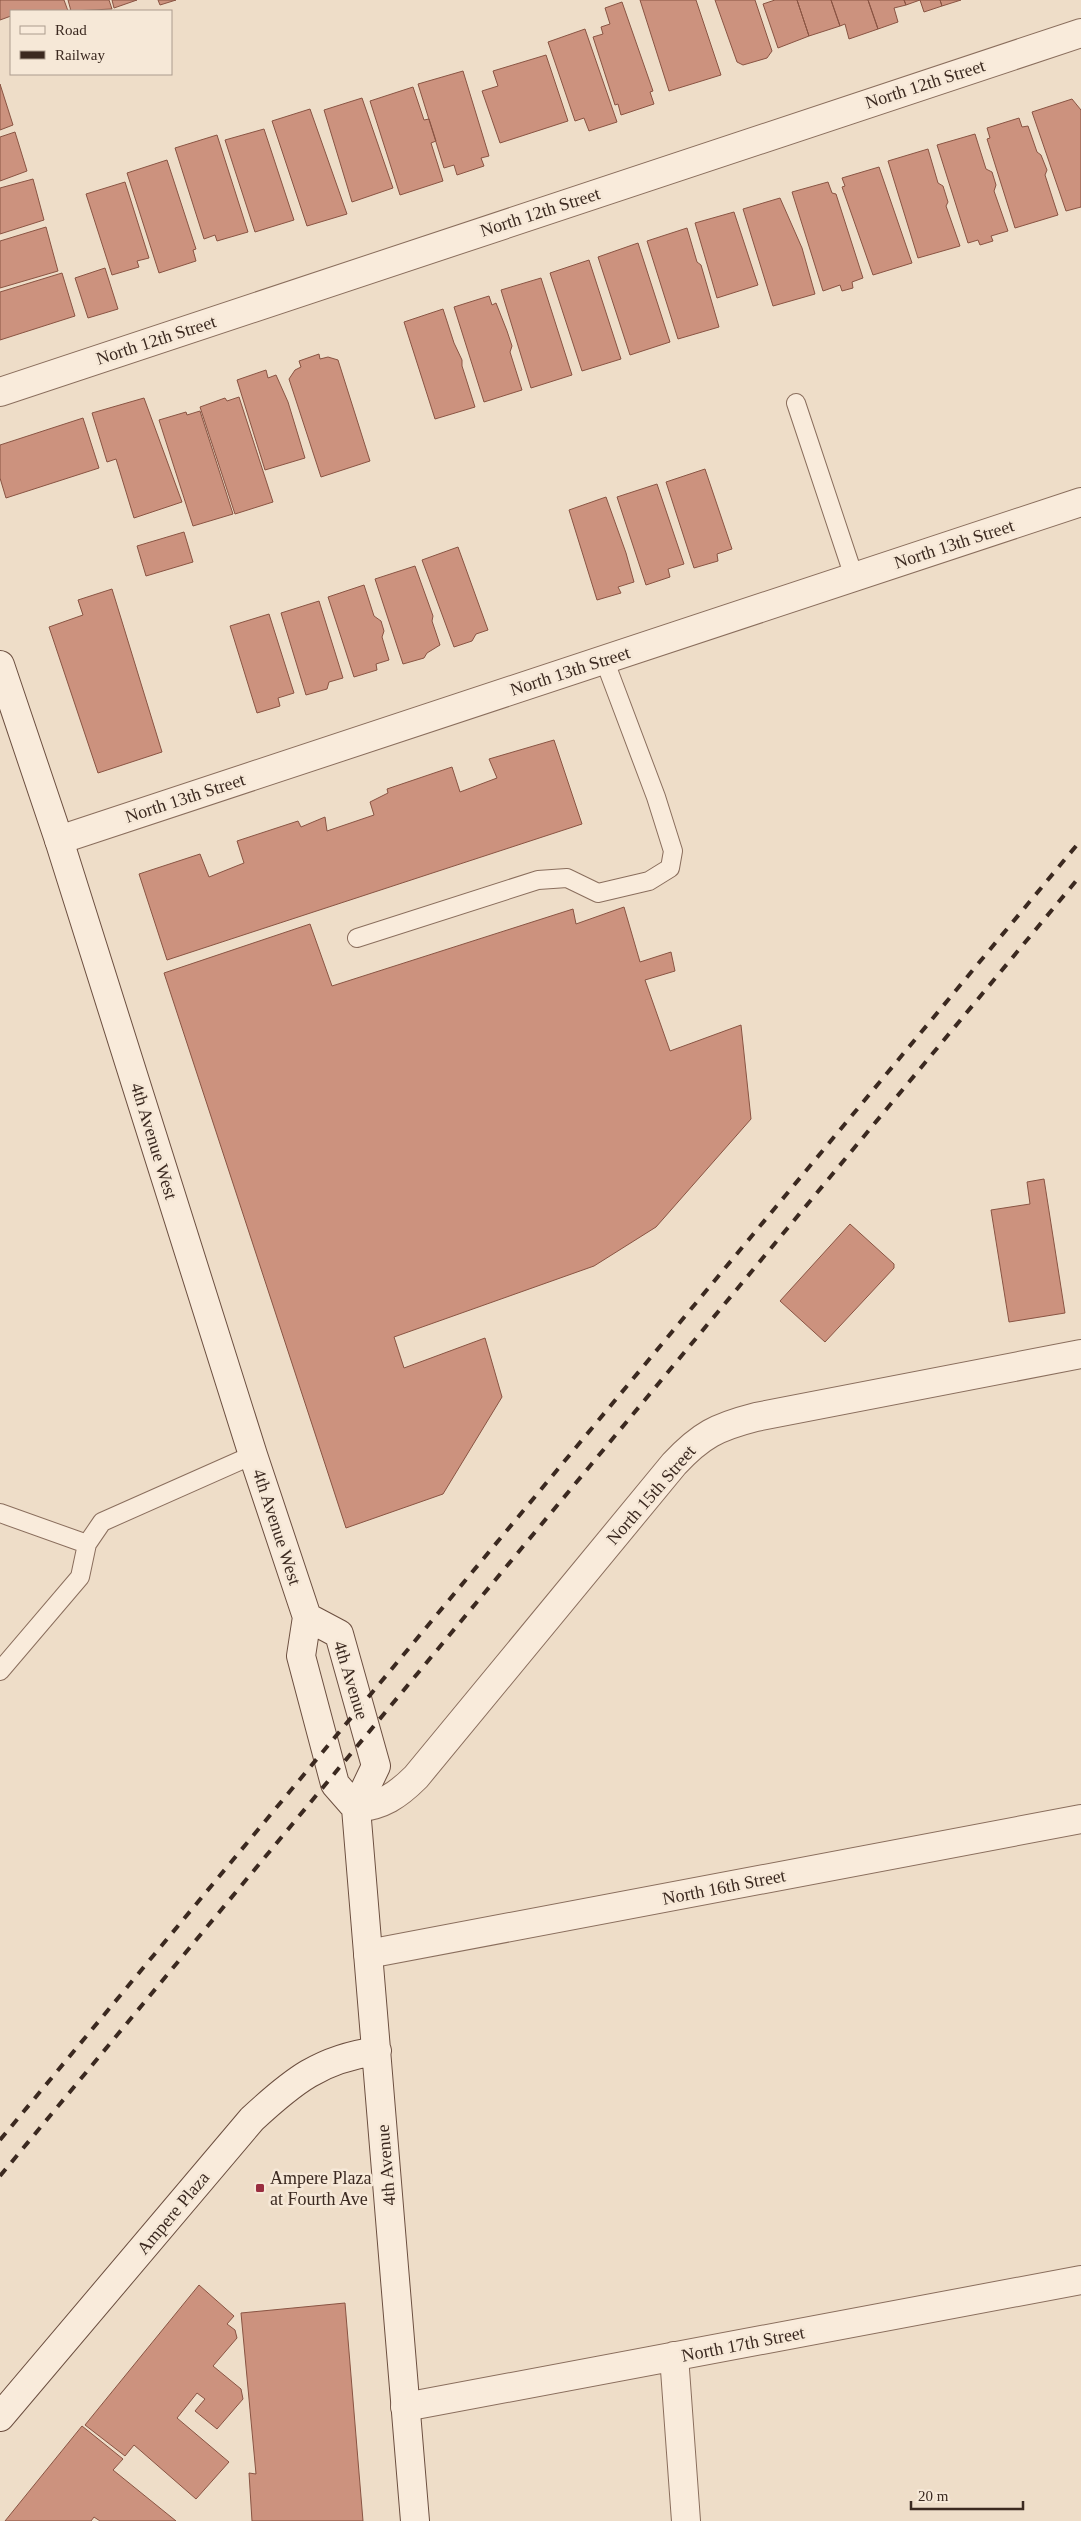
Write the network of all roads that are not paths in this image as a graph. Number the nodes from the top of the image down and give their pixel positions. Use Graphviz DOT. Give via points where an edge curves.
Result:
graph roads {
  1 [pos="1081,33"];
  2 [pos="0,392"];
  3 [pos="796,403"];
  4 [pos="1081,502"];
  5 [pos="854,577"];
  6 [pos="604,659"];
  7 [pos="0,665"];
  8 [pos="59,840"];
  9 [pos="356,938"];
  10 [pos="1081,1354"];
  11 [pos="253,1455"];
  12 [pos="0,1513"];
  13 [pos="87,1544"];
  14 [pos="307,1617"];
  15 [pos="0,1670"];
  16 [pos="356,1808"];
  17 [pos="1081,1820"];
  18 [pos="368,1954"];
  19 [pos="377,2051"];
  20 [pos="1081,2280"];
  21 [pos="674,2356"];
  22 [pos="405,2407"];
  23 [pos="0,2417"];
  24 [pos="415,2521"];
  25 [pos="686,2521"];
  1 -- 2 [label="street, North 12th Street"];
  3 -- 5 [label="lane"];
  4 -- 5 [label="street, North 13th Street"];
  5 -- 6 [label="street, North 13th Street"];
  6 -- 8 [label="street, North 13th Street"];
  6 -- 9 [label="lane" via="656,797 673,851 670,868 649,881 598,893 567,878 538,880"];
  7 -- 8 [label="street, 4th Avenue West"];
  8 -- 11 [label="street, 4th Avenue West"];
  10 -- 16 [label="street, North 15th Street" via="756,1417 709,1432 674,1464 416,1777 387,1801"];
  11 -- 13 [label="lane" via="102,1522"];
  11 -- 14 [label="street, 4th Avenue West"];
  12 -- 13 [label="lane"];
  13 -- 15 [label="lane" via="80,1577"];
  14 -- 16 [label="street, 4th Avenue" via="301,1656 335,1784"];
  14 -- 16 [label="street, 4th Avenue" via="339,1634 376,1766"];
  16 -- 18 [label="street, 4th Avenue"];
  17 -- 18 [label="street, North 16th Street"];
  18 -- 19 [label="street, 4th Avenue"];
  19 -- 22 [label="street, 4th Avenue"];
  19 -- 23 [label="street, Ampere Plaza" via="348,2055 319,2067 289,2086 252,2119"];
  20 -- 21 [label="street, North 17th Street"];
  21 -- 22 [label="street, North 17th Street"];
  21 -- 25 [label="street"];
  22 -- 24 [label="street, 4th Avenue"];
}
